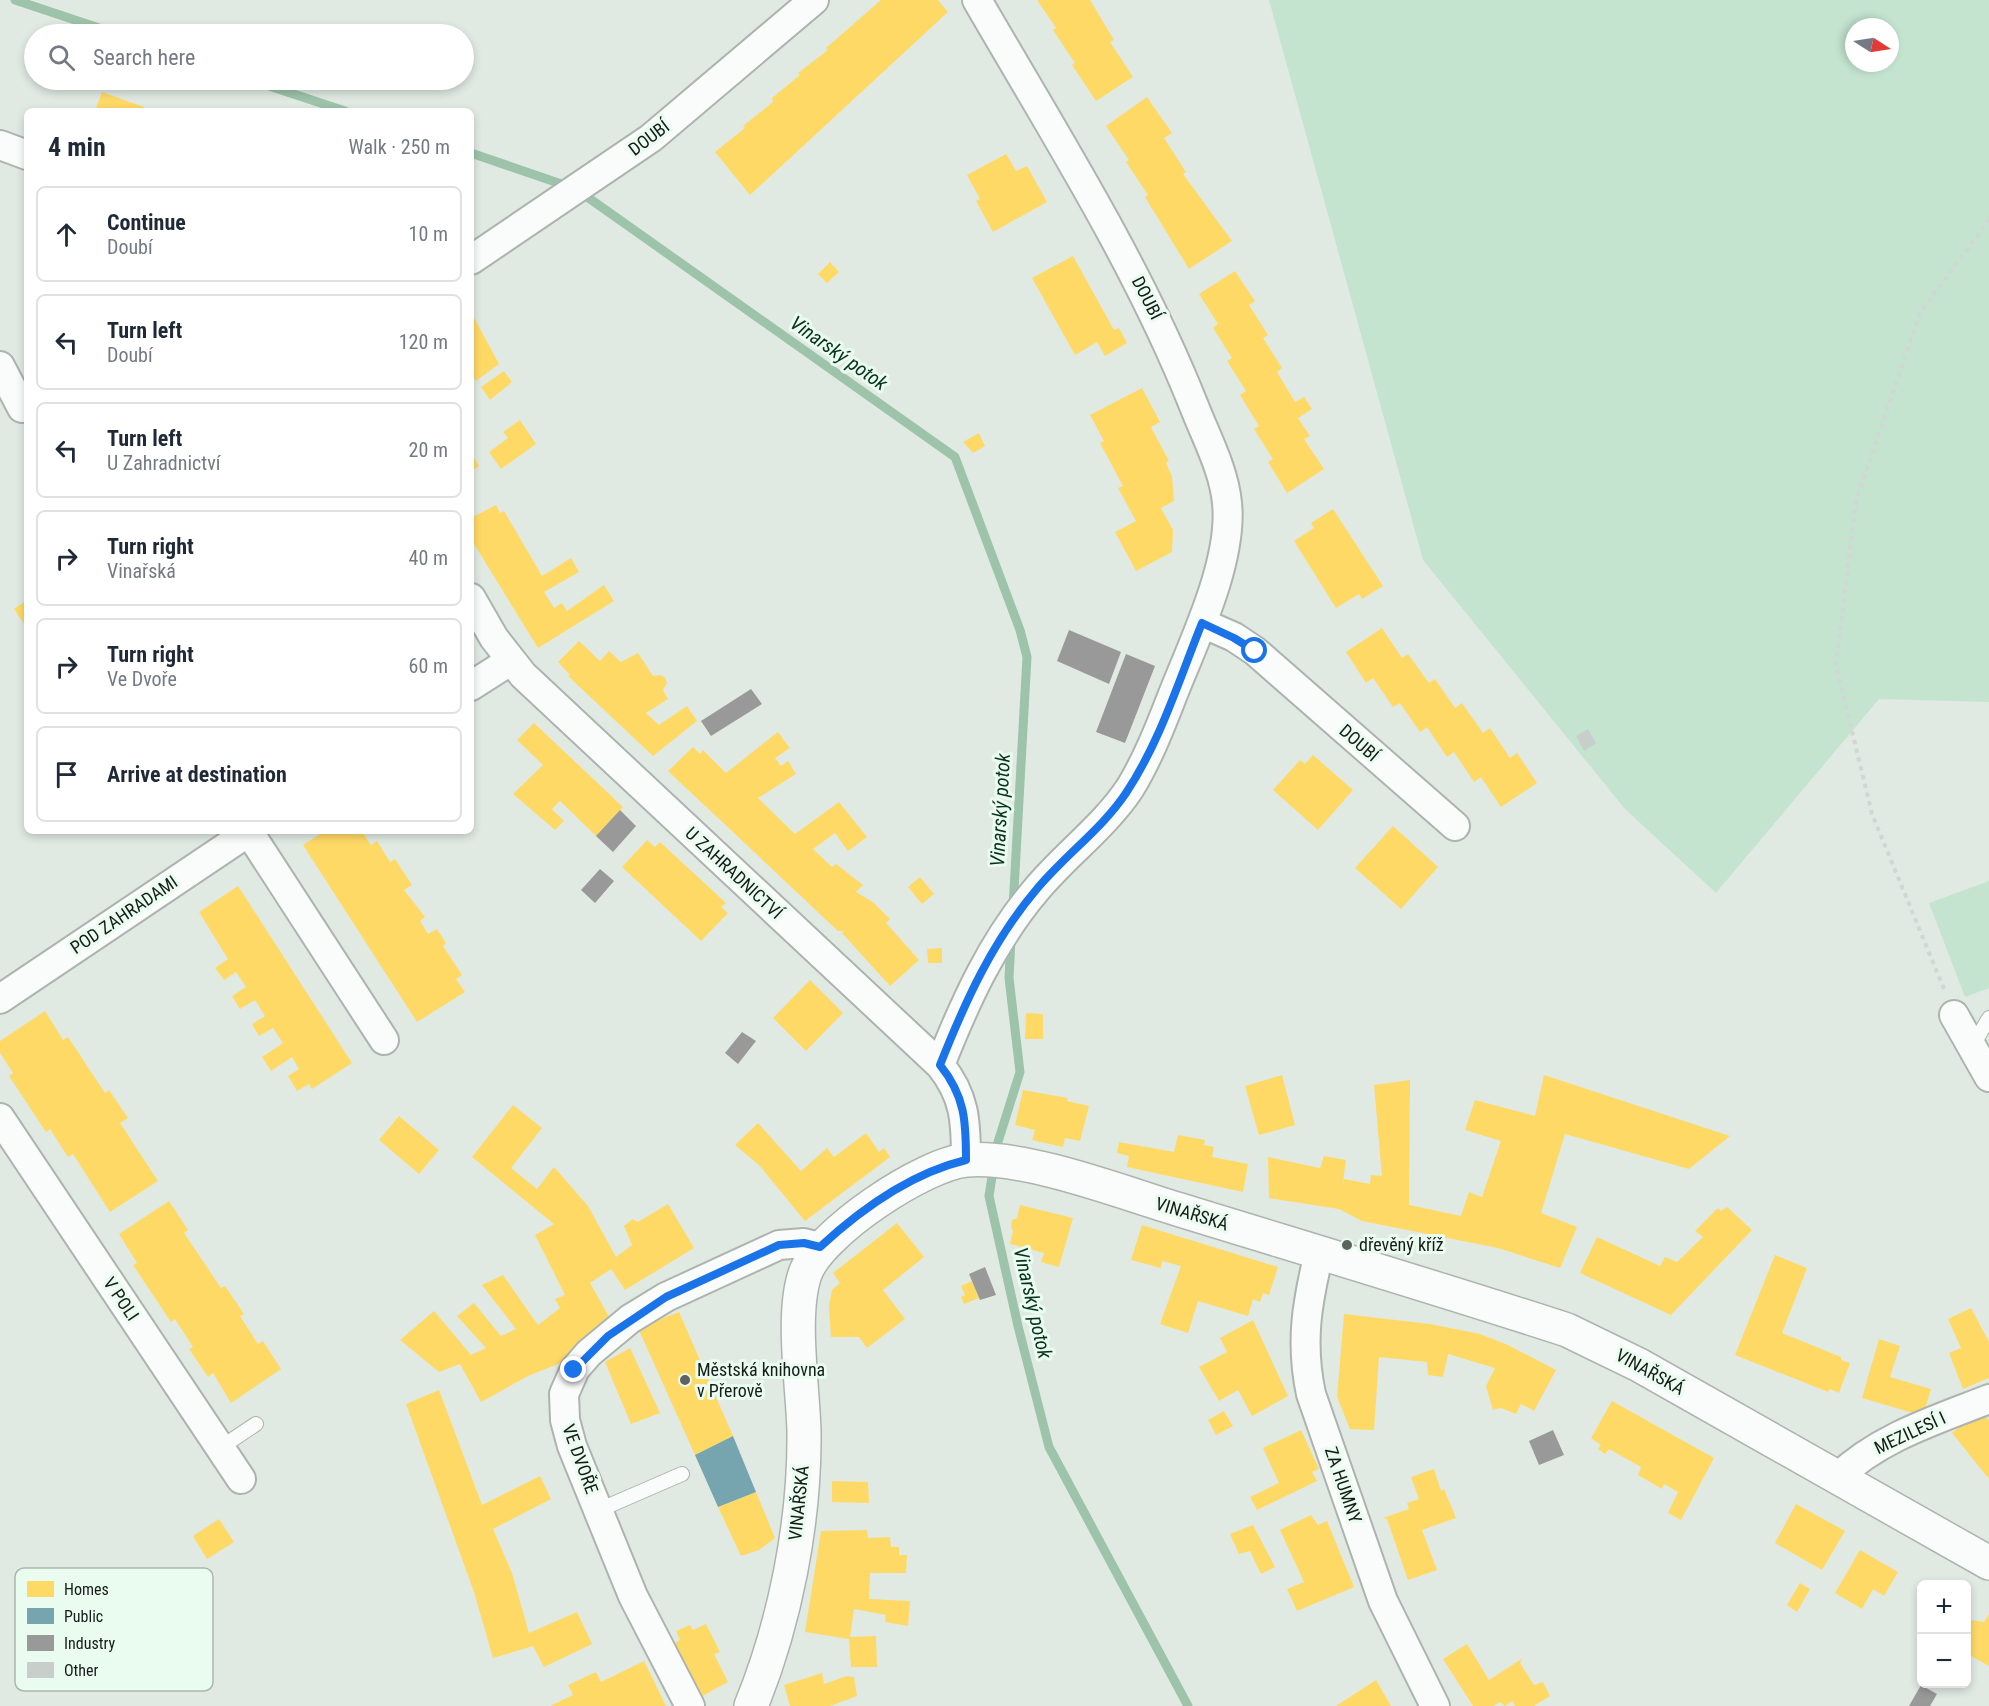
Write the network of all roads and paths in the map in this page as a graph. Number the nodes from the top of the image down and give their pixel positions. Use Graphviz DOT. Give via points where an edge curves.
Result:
graph roads {
  1 [pos="814,0"];
  2 [pos="977,0"];
  3 [pos="0,146"];
  4 [pos="24,154"];
  5 [pos="1989,220"];
  6 [pos="474,258"];
  7 [pos="0,366"];
  8 [pos="22,408"];
  9 [pos="474,603"];
  10 [pos="1202,623"];
  11 [pos="510,661"];
  12 [pos="474,684"];
  13 [pos="1455,826"];
  14 [pos="245,834"];
  15 [pos="251,834"];
  16 [pos="0,999"];
  17 [pos="1954,1015"];
  18 [pos="1989,1018"];
  19 [pos="384,1040"];
  20 [pos="1972,1047"];
  21 [pos="940,1065"];
  22 [pos="1989,1077"];
  23 [pos="0,1118"];
  24 [pos="966,1160"];
  25 [pos="820,1247"];
  26 [pos="1319,1253"];
  27 [pos="1989,1399"];
  28 [pos="256,1424"];
  29 [pos="220,1448"];
  30 [pos="682,1474"];
  31 [pos="1838,1477"];
  32 [pos="241,1479"];
  33 [pos="599,1510"];
  34 [pos="1989,1563"];
  35 [pos="690,1706"];
  36 [pos="751,1706"];
  37 [pos="1435,1706"];
  1 -- 6 [label="street, DOUBÍ" via="651,138"];
  2 -- 10 [label="street, DOUBÍ" via="1145,293 1216,463 1227,506 1226,529"];
  3 -- 4 [label="street"];
  5 -- 17 [label="path" via="1920,313 1856,501 1836,665 1872,814"];
  7 -- 8 [label="street"];
  9 -- 11 [label="street, U ZAHRADNICTVÍ"];
  10 -- 13 [label="street, DOUBÍ" via="1255,651"];
  10 -- 21 [label="street, DOUBÍ" via="1137,776 1125,796 1036,889 1011,923 978,978"];
  11 -- 12 [label="street"];
  11 -- 21 [label="street, U ZAHRADNICTVÍ"];
  14 -- 16 [label="street, POD ZAHRADAMI"];
  15 -- 19 [label="street, POD ZAHRADAMI"];
  17 -- 20 [label="street"];
  18 -- 20 [label="lane"];
  20 -- 22 [label="street"];
  21 -- 24 [label="street, U ZAHRADNICTVÍ" via="959,1094"];
  23 -- 29 [label="street, V POLI"];
  24 -- 25 [label="street, VINAŘSKÁ" via="946,1165 899,1189"];
  24 -- 26 [label="street, VINAŘSKÁ" via="1011,1163 1051,1172"];
  25 -- 33 [label="street, VE DVOŘE" via="804,1243 779,1245 666,1297 608,1336 574,1370 564,1394 565,1420"];
  25 -- 36 [label="street, VINAŘSKÁ" via="811,1259 801,1290 801,1508 771,1649"];
  26 -- 31 [label="street, VINAŘSKÁ" via="1567,1330 1639,1365"];
  26 -- 37 [label="street, ZA HUMNY" via="1305,1319 1306,1372 1311,1394 1383,1601"];
  27 -- 31 [label="street, MEZILESÍ I" via="1880,1445"];
  28 -- 29 [label="lane"];
  29 -- 32 [label="street, V POLI"];
  30 -- 33 [label="lane"];
  31 -- 34 [label="street, VINAŘSKÁ"];
  33 -- 35 [label="street, VE DVOŘE" via="633,1596"];
}
